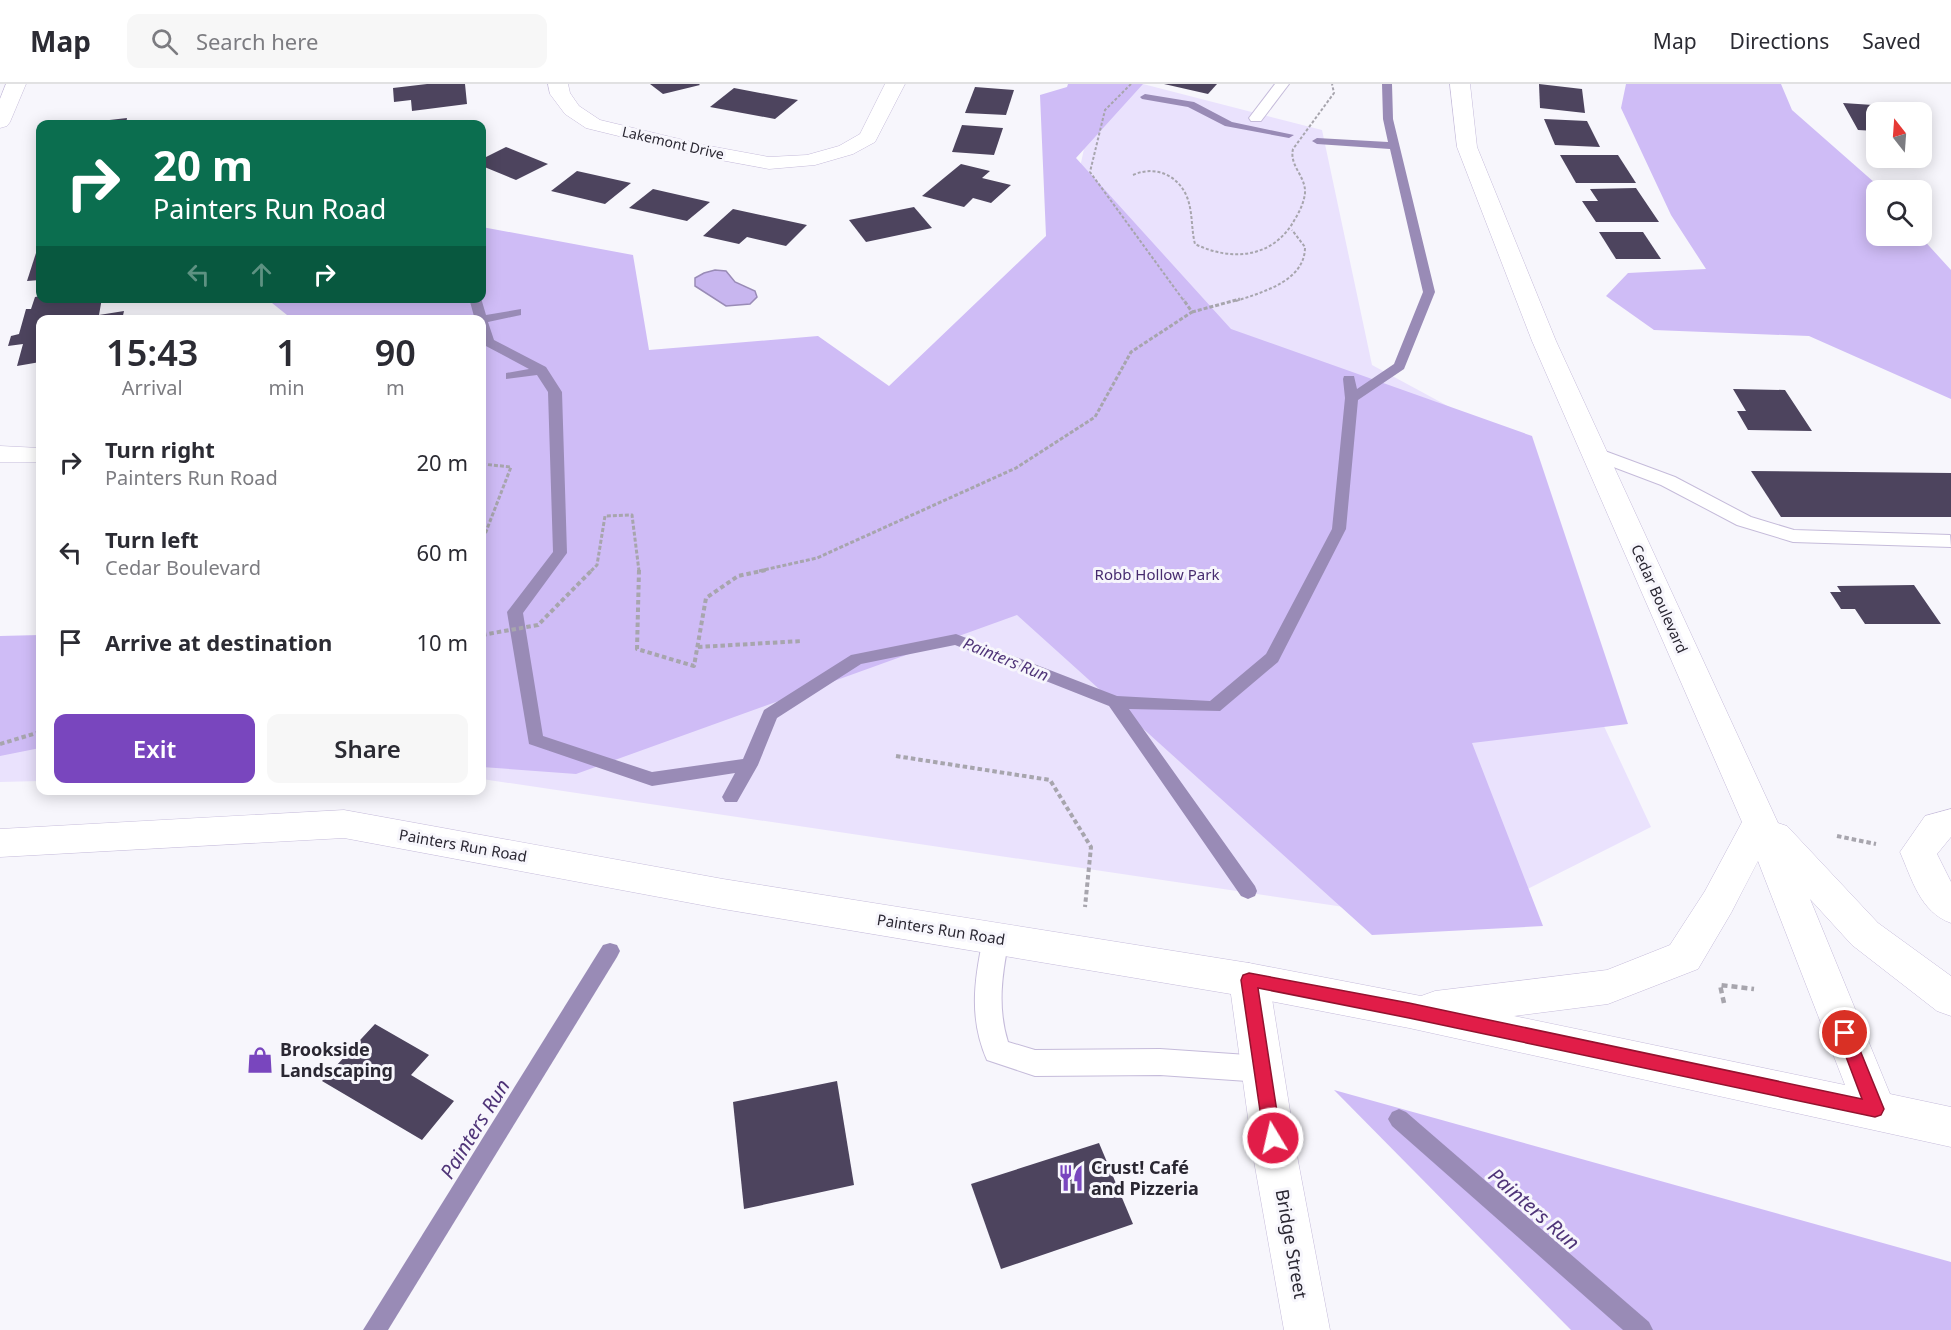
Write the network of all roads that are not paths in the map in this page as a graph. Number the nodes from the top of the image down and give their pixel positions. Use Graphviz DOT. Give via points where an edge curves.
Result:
graph roads {
  1 [pos="16,84"];
  2 [pos="558,84"];
  3 [pos="895,84"];
  4 [pos="1282,84"];
  5 [pos="1460,84"];
  6 [pos="1256,118"];
  7 [pos="0,122"];
  8 [pos="1594,453"];
  9 [pos="0,454"];
  10 [pos="35,455"];
  11 [pos="1950,542"];
  12 [pos="1760,822"];
  13 [pos="1951,823"];
  14 [pos="0,843"];
  15 [pos="1951,907"];
  16 [pos="996,939"];
  17 [pos="1249,980"];
  18 [pos="1951,999"];
  19 [pos="1409,1011"];
  20 [pos="1262,1069"];
  21 [pos="1875,1109"];
  22 [pos="1951,1127"];
  23 [pos="1306,1330"];
  1 -- 7 [label="street"];
  2 -- 3 [label="street, Lakemont Drive" via="572,110 593,124 769,163 808,161 846,150 868,138"];
  4 -- 6 [label="lane"];
  5 -- 8 [label="street, Cedar Boulevard" via="1467,147"];
  8 -- 11 [label="lane" via="1668,481 1744,521 1793,536"];
  8 -- 12 [label="street, Cedar Boulevard"];
  9 -- 10 [label="street"];
  12 -- 18 [label="street" via="1865,934"];
  12 -- 19 [label="street" via="1719,902 1684,957 1608,987"];
  12 -- 21 [label="street, Cedar Boulevard"];
  13 -- 15 [label="street" via="1938,826 1918,852 1935,890"];
  14 -- 16 [label="street, Painters Run Road" via="344,825"];
  16 -- 17 [label="street, Painters Run Road"];
  16 -- 20 [label="lane" via="987,985 987,1022 997,1051 1035,1063 1160,1062"];
  17 -- 19 [label="street, Painters Run Road"];
  17 -- 20 [label="street, Bridge Street"];
  19 -- 21 [label="street, Painters Run Road"];
  20 -- 23 [label="street, Bridge Street"];
  21 -- 22 [label="street, Painters Run Road"];
}
